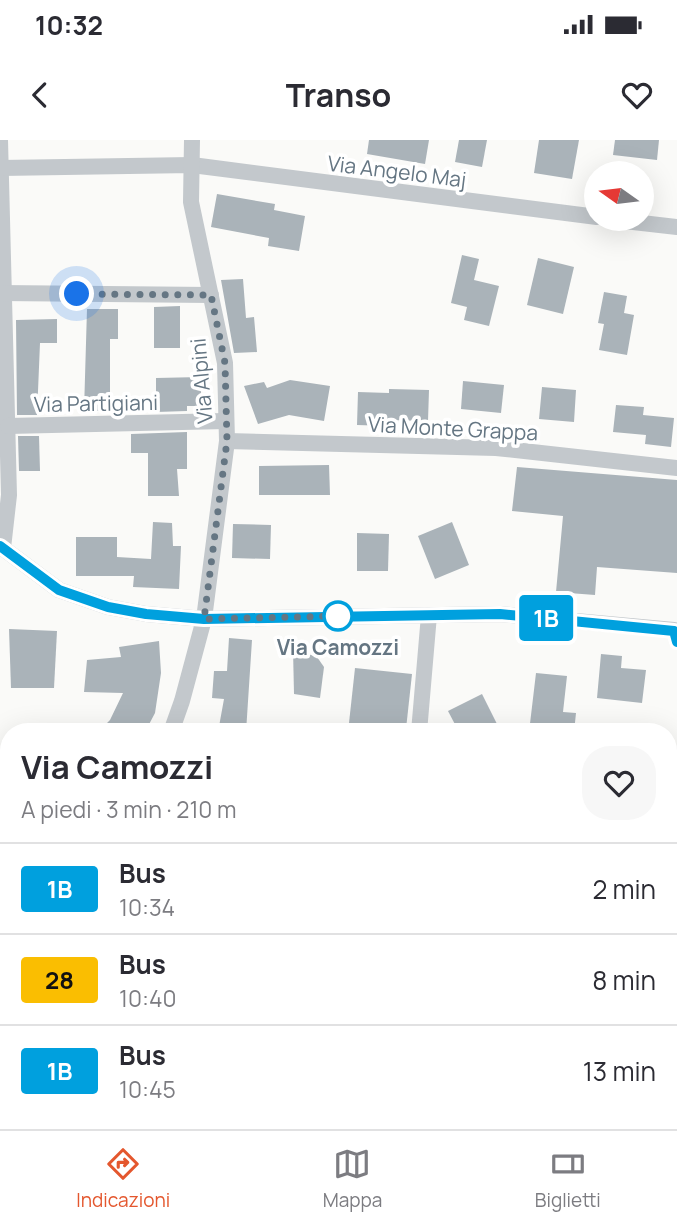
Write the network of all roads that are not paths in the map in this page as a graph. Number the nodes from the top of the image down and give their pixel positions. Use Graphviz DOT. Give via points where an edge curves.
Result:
graph roads {
  1 [pos="0,140"];
  2 [pos="192,140"];
  3 [pos="192,164"];
  4 [pos="1,168"];
  5 [pos="584,216"];
  6 [pos="654,224"];
  7 [pos="677,227"];
  8 [pos="3,293"];
  9 [pos="211,295"];
  10 [pos="226,421"];
  11 [pos="8,426"];
  12 [pos="227,441"];
  13 [pos="677,468"];
  14 [pos="2,547"];
  15 [pos="429,615"];
  16 [pos="204,619"];
  17 [pos="676,632"];
  18 [pos="174,723"];
  19 [pos="420,723"];
  1 -- 4 [label="street"];
  2 -- 3 [label="street, Via Alpini"];
  3 -- 4 [label="street, Via Angelo Maj"];
  3 -- 5 [label="street, Via Angelo Maj"];
  3 -- 9 [label="street, Via Alpini" via="191,202"];
  4 -- 8 [label="street"];
  6 -- 7 [label="street"];
  8 -- 9 [label="street"];
  8 -- 11 [label="street"];
  9 -- 10 [label="street, Via Alpini" via="225,363"];
  10 -- 11 [label="street, Via Partigiani"];
  10 -- 12 [label="street, Via Alpini"];
  11 -- 14 [label="street" via="9,495"];
  12 -- 13 [label="street, Via Monte Grappa" via="496,448"];
  12 -- 16 [label="street, Via Alpini"];
  14 -- 16 [label="street" via="48,584 75,597 146,614"];
  15 -- 16 [label="street"];
  15 -- 17 [label="street" via="500,614"];
  15 -- 19 [label="street"];
  16 -- 18 [label="street, Via Alpini"];
}
